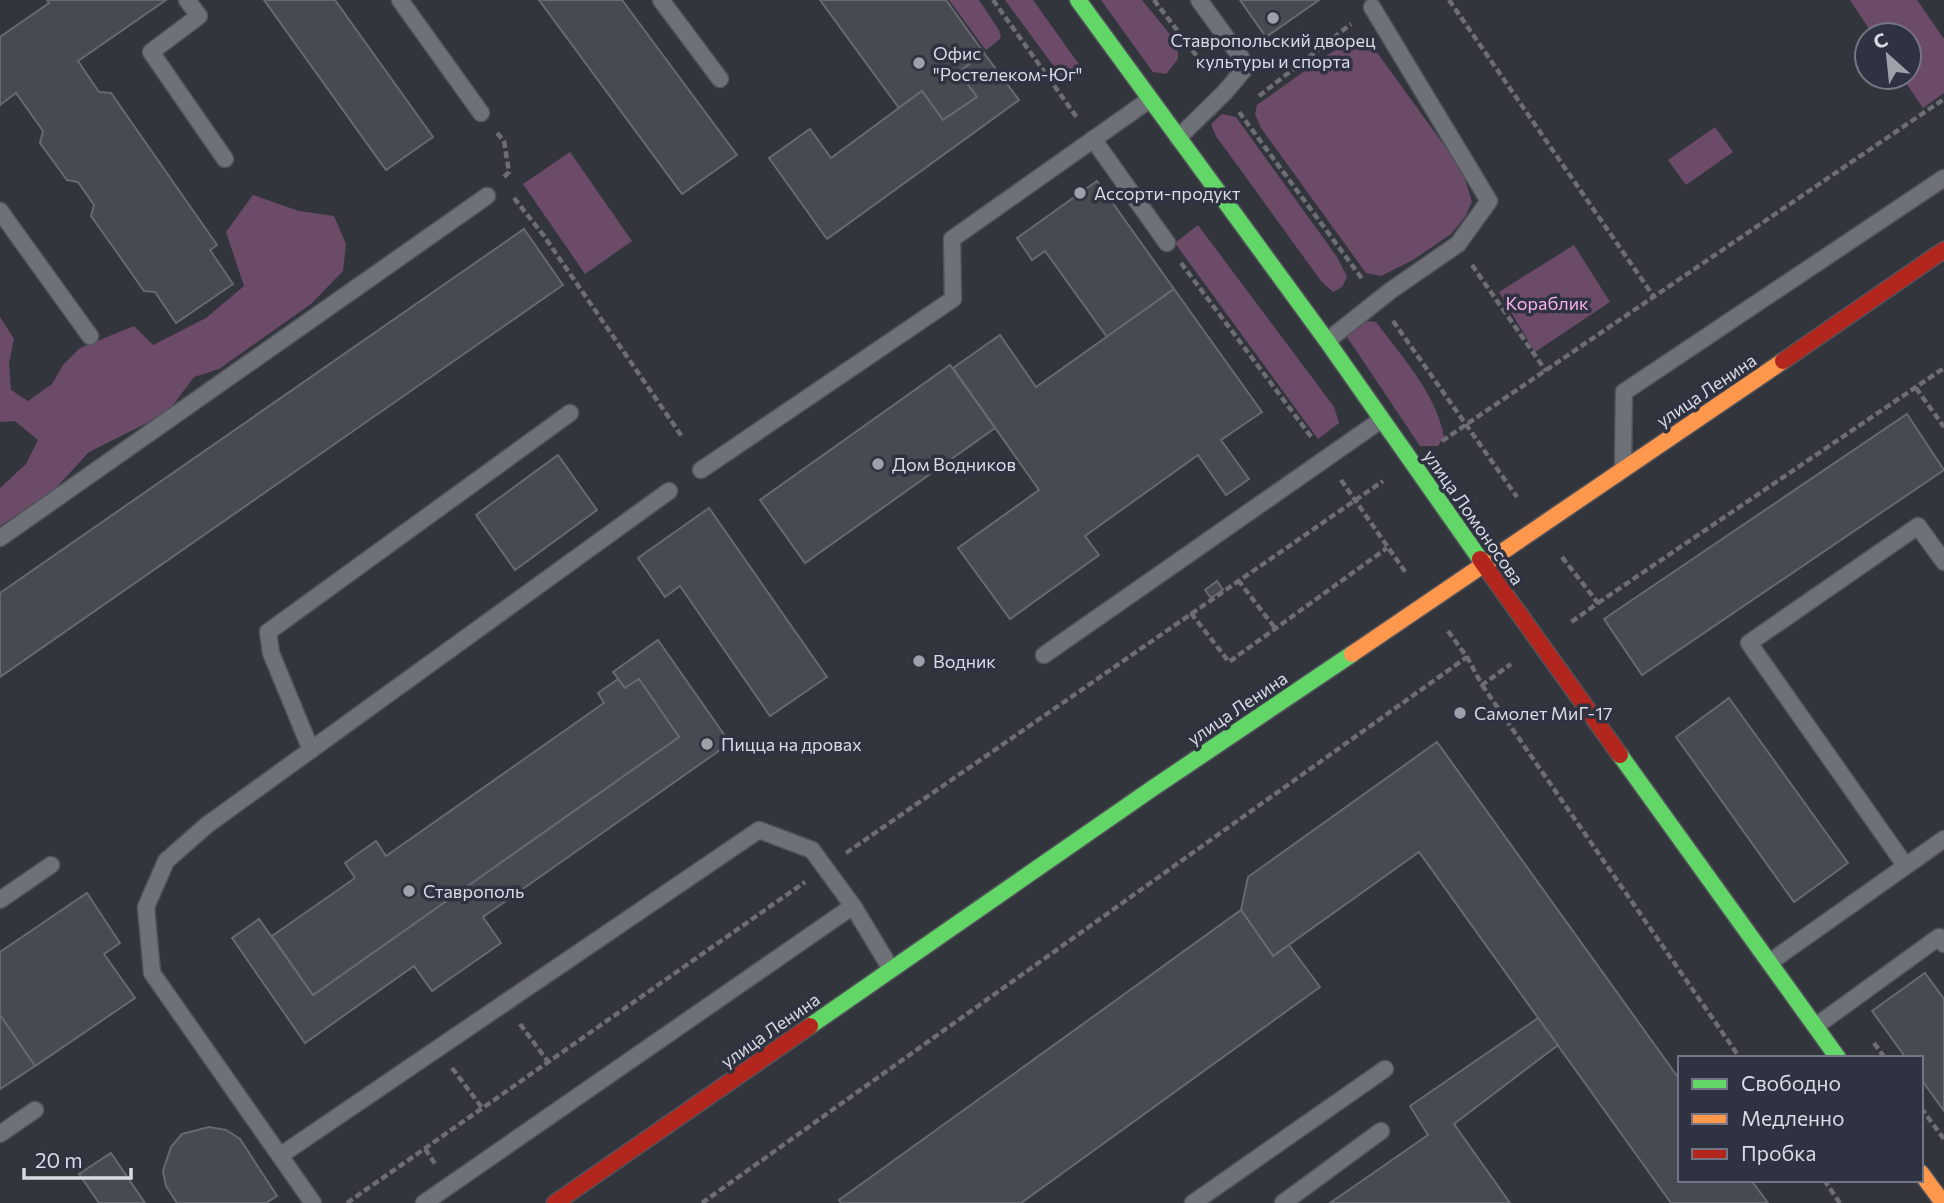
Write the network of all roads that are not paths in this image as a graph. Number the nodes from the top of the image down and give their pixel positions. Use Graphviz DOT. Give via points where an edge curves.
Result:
graph roads {
  1 [pos="187,0"];
  2 [pos="400,0"];
  3 [pos="661,0"];
  4 [pos="1078,0"];
  5 [pos="1199,0"];
  6 [pos="1372,7"];
  7 [pos="719,79"];
  8 [pos="1149,100"];
  9 [pos="481,113"];
  10 [pos="1178,138"];
  11 [pos="1093,139"];
  12 [pos="225,159"];
  13 [pos="1944,177"];
  14 [pos="487,196"];
  15 [pos="0,211"];
  16 [pos="1167,243"];
  17 [pos="1944,250"];
  18 [pos="90,336"];
  19 [pos="1327,341"];
  20 [pos="570,413"];
  21 [pos="1381,420"];
  22 [pos="702,470"];
  23 [pos="1623,470"];
  24 [pos="670,491"];
  25 [pos="0,538"];
  26 [pos="1944,562"];
  27 [pos="1484,564"];
  28 [pos="1044,655"];
  29 [pos="311,750"];
  30 [pos="1944,839"];
  31 [pos="51,865"];
  32 [pos="1905,866"];
  33 [pos="0,900"];
  34 [pos="853,906"];
  35 [pos="1944,944"];
  36 [pos="1770,962"];
  37 [pos="891,969"];
  38 [pos="1816,1026"];
  39 [pos="1837,1056"];
  40 [pos="1385,1069"];
  41 [pos="35,1110"];
  42 [pos="1381,1130"];
  43 [pos="0,1134"];
  44 [pos="281,1155"];
  45 [pos="1923,1176"];
  46 [pos="313,1203"];
  47 [pos="424,1203"];
  48 [pos="555,1203"];
  49 [pos="1193,1203"];
  50 [pos="1283,1203"];
  51 [pos="1943,1203"];
  1 -- 12 [label="lane" via="199,16 150,52"];
  2 -- 9 [label="lane"];
  3 -- 7 [label="lane"];
  4 -- 8 [label="main road, улица Ломоносова"];
  5 -- 10 [label="lane" via="1247,66"];
  6 -- 19 [label="lane" via="1489,201 1458,244"];
  8 -- 10 [label="main road, улица Ломоносова"];
  8 -- 11 [label="lane"];
  10 -- 19 [label="main road, улица Ломоносова"];
  11 -- 16 [label="lane"];
  11 -- 22 [label="lane" via="952,239 953,299"];
  13 -- 23 [label="lane" via="1625,392"];
  14 -- 25 [label="lane"];
  15 -- 18 [label="lane"];
  17 -- 23 [label="main road, улица Ленина"];
  19 -- 21 [label="main road, улица Ломоносова"];
  20 -- 29 [label="lane" via="268,632 271,653"];
  21 -- 27 [label="main road, улица Ломоносова"];
  21 -- 28 [label="lane"];
  23 -- 27 [label="main road, улица Ленина"];
  24 -- 29 [label="lane"];
  26 -- 32 [label="lane" via="1918,526 1749,643"];
  27 -- 36 [label="main road, улица Ломоносова"];
  27 -- 37 [label="main road, улица Ленина"];
  29 -- 44 [label="lane" via="207,825 166,861 146,907 152,973"];
  30 -- 32 [label="lane"];
  31 -- 33 [label="lane"];
  32 -- 36 [label="lane"];
  34 -- 37 [label="lane"];
  34 -- 44 [label="lane" via="812,850 759,830"];
  34 -- 47 [label="lane"];
  35 -- 38 [label="lane" via="1939,937"];
  36 -- 38 [label="main road, улица Ломоносова"];
  37 -- 48 [label="main road, улица Ленина"];
  38 -- 39 [label="main road, улица Ломоносова"];
  40 -- 49 [label="lane"];
  41 -- 43 [label="lane"];
  42 -- 50 [label="lane"];
  44 -- 46 [label="lane"];
  45 -- 51 [label="main road"];
}
